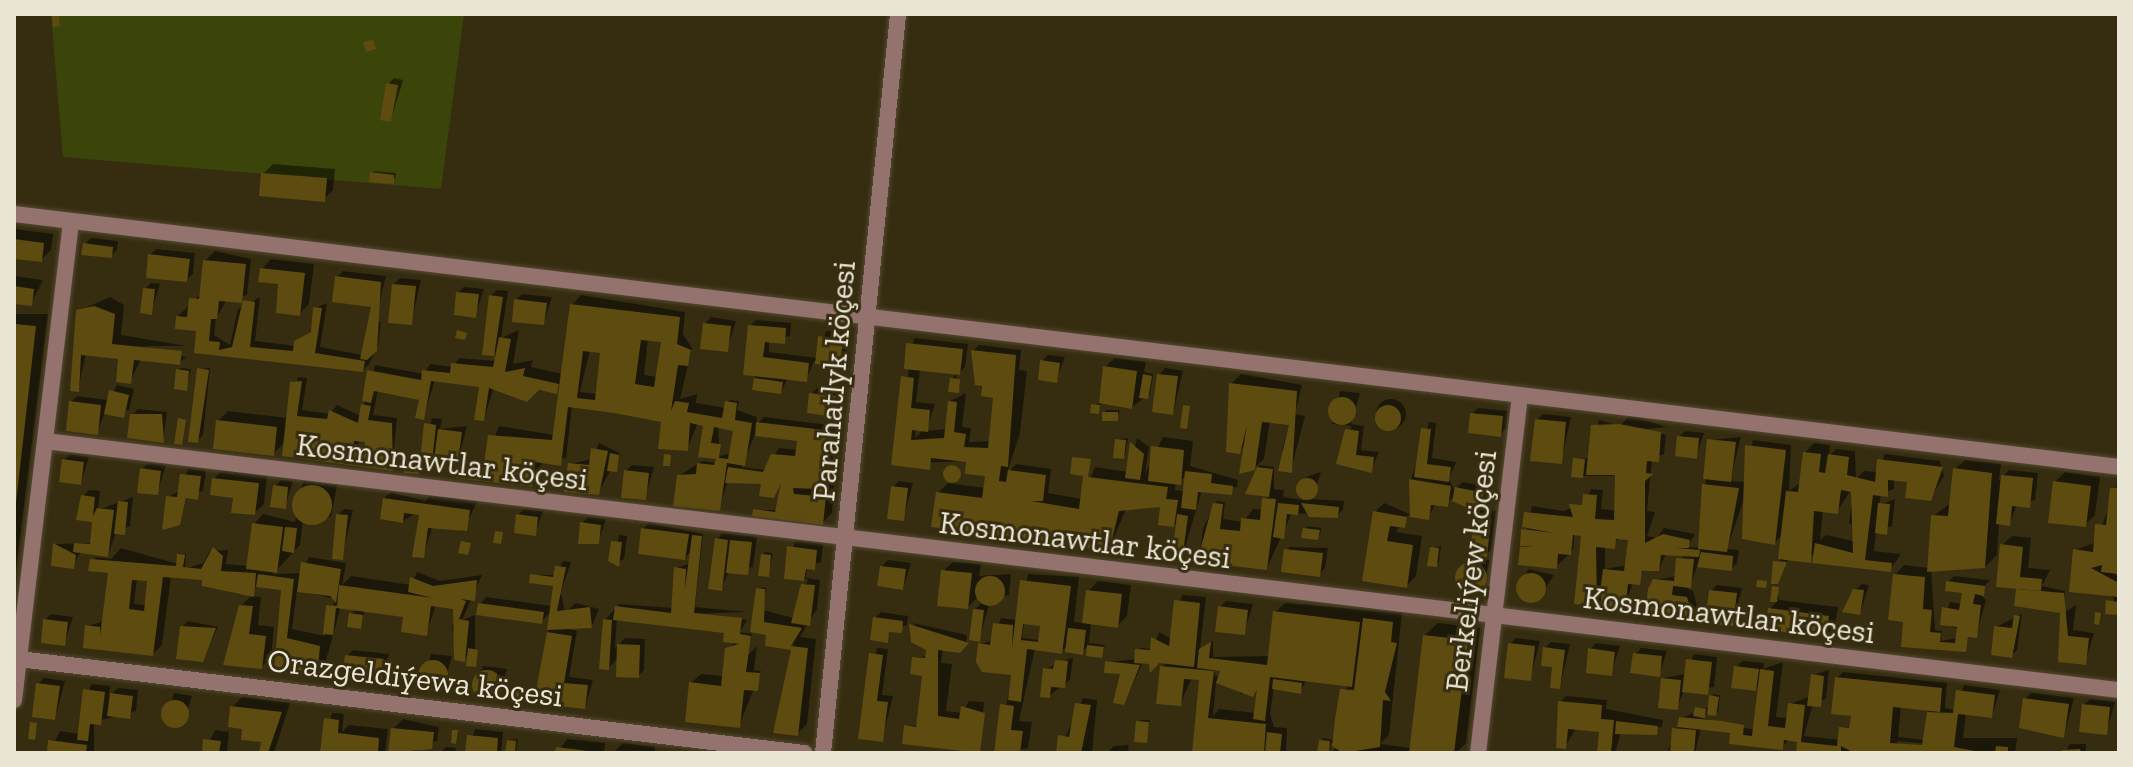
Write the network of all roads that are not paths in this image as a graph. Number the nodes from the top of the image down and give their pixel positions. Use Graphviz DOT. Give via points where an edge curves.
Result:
graph roads {
  1 [pos="898,14"];
  2 [pos="14,214"];
  3 [pos="71,221"];
  4 [pos="867,317"];
  5 [pos="1520,395"];
  6 [pos="45,441"];
  7 [pos="2119,467"];
  8 [pos="847,541"];
  9 [pos="1496,615"];
  10 [pos="19,659"];
  11 [pos="2119,690"];
  12 [pos="14,700"];
  13 [pos="804,753"];
  14 [pos="823,753"];
  15 [pos="1478,753"];
  1 -- 4 [label="street, Parahatlyk köçesi"];
  2 -- 3 [label="street"];
  3 -- 4 [label="street"];
  3 -- 6 [label="street"];
  4 -- 5 [label="street"];
  4 -- 8 [label="street, Parahatlyk köçesi"];
  5 -- 7 [label="street"];
  5 -- 9 [label="street, Berkeliýew köçesi"];
  6 -- 8 [label="street, Kosmonawtlar köçesi"];
  6 -- 10 [label="street"];
  8 -- 9 [label="street, Kosmonawtlar köçesi"];
  8 -- 14 [label="street, Parahatlyk köçesi"];
  9 -- 11 [label="street, Kosmonawtlar köçesi"];
  9 -- 15 [label="street, Berkeliýew köçesi"];
  10 -- 12 [label="street"];
  10 -- 13 [label="street, Orazgeldiýewa köçesi"];
}
